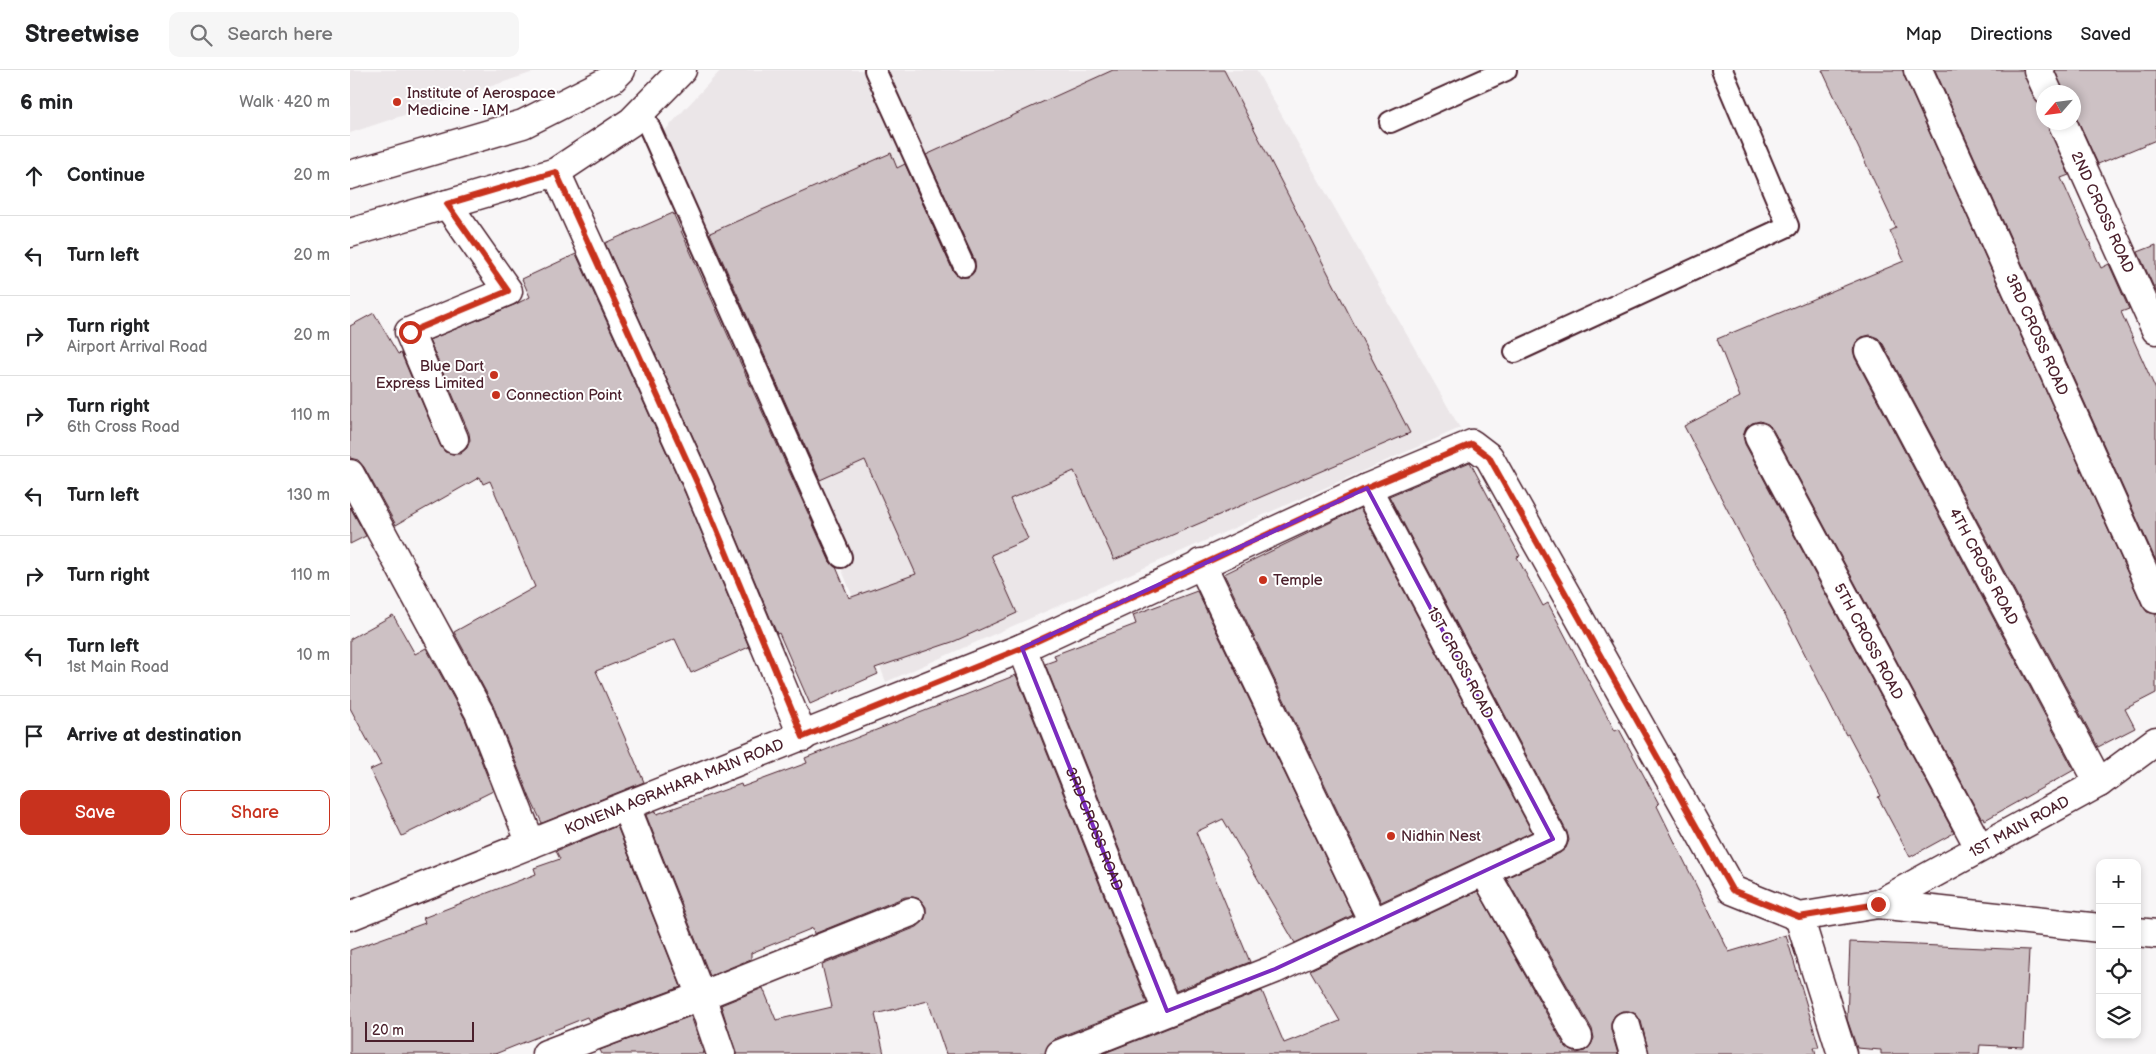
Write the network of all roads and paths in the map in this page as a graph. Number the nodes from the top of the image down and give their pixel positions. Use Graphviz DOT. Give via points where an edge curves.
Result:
graph roads {
  1 [pos="621,70"];
  2 [pos="682,70"];
  3 [pos="875,70"];
  4 [pos="1506,70"];
  5 [pos="1722,70"];
  6 [pos="1918,70"];
  7 [pos="2038,70"];
  8 [pos="2045,85"];
  9 [pos="642,111"];
  10 [pos="1390,122"];
  11 [pos="2066,130"];
  12 [pos="556,172"];
  13 [pos="350,175"];
  14 [pos="447,204"];
  15 [pos="350,233"];
  16 [pos="964,266"];
  17 [pos="2156,330"];
  18 [pos="1869,350"];
  19 [pos="1515,352"];
  20 [pos="1758,437"];
  21 [pos="454,438"];
  22 [pos="350,474"];
  23 [pos="1367,488"];
  24 [pos="841,557"];
  25 [pos="1201,563"];
  26 [pos="2156,599"];
  27 [pos="1022,648"];
  28 [pos="803,737"];
  29 [pos="2156,741"];
  30 [pos="2099,783"];
  31 [pos="626,807"];
  32 [pos="531,844"];
  33 [pos="1979,847"];
  34 [pos="1484,871"];
  35 [pos="1878,904"];
  36 [pos="911,912"];
  37 [pos="350,916"];
  38 [pos="1799,917"];
  39 [pos="1373,922"];
  40 [pos="2096,928"];
  41 [pos="2141,932"];
  42 [pos="2156,934"];
  43 [pos="701,996"];
  44 [pos="1166,1011"];
  45 [pos="1626,1026"];
  46 [pos="1578,1037"];
  47 [pos="546,1054"];
  48 [pos="722,1054"];
  49 [pos="1060,1054"];
  50 [pos="1634,1054"];
  51 [pos="1842,1054"];
  1 -- 13 [label="street" via="612,79 522,124"];
  2 -- 9 [label="street"];
  3 -- 16 [label="lane"];
  4 -- 10 [label="lane"];
  5 -- 19 [label="lane" via="1788,226"];
  6 -- 26 [label="street, 3RD CROSS ROAD"];
  7 -- 8 [label="street"];
  9 -- 12 [label="street" via="631,122"];
  9 -- 24 [label="lane"];
  11 -- 17 [label="street, 2ND CROSS ROAD"];
  12 -- 14 [label="street"];
  12 -- 28 [label="street" via="699,487"];
  14 -- 15 [label="street"];
  14 -- 21 [label="street" via="508,291 410,332"];
  18 -- 30 [label="street, 4TH CROSS ROAD"];
  20 -- 33 [label="street, 5TH CROSS ROAD"];
  22 -- 32 [label="street" via="479,712"];
  23 -- 25 [label="street, KONENA AGRAHARA MAIN ROAD"];
  23 -- 34 [label="street, 1ST CROSS ROAD" via="1552,839"];
  23 -- 38 [label="street, KONENA AGRAHARA MAIN ROAD" via="1472,444 1489,457 1732,890"];
  25 -- 27 [label="street, KONENA AGRAHARA MAIN ROAD"];
  25 -- 39 [label="street"];
  27 -- 28 [label="street, KONENA AGRAHARA MAIN ROAD"];
  27 -- 44 [label="street, 3RD CROSS ROAD"];
  28 -- 31 [label="street, KONENA AGRAHARA MAIN ROAD"];
  29 -- 30 [label="street, 1ST MAIN ROAD"];
  30 -- 33 [label="street, 1ST MAIN ROAD"];
  31 -- 32 [label="street, KONENA AGRAHARA MAIN ROAD"];
  31 -- 43 [label="street"];
  32 -- 37 [label="street, KONENA AGRAHARA MAIN ROAD"];
  33 -- 35 [label="street, 1ST MAIN ROAD"];
  34 -- 39 [label="street"];
  34 -- 46 [label="street"];
  35 -- 38 [label="street, 1ST MAIN ROAD"];
  35 -- 40 [label="street, 1ST MAIN ROAD"];
  36 -- 43 [label="street"];
  38 -- 51 [label="street"];
  39 -- 44 [label="street" via="1275,969"];
  41 -- 42 [label="street"];
  43 -- 47 [label="street"];
  43 -- 48 [label="street"];
  44 -- 49 [label="street"];
  45 -- 50 [label="street"];
}
